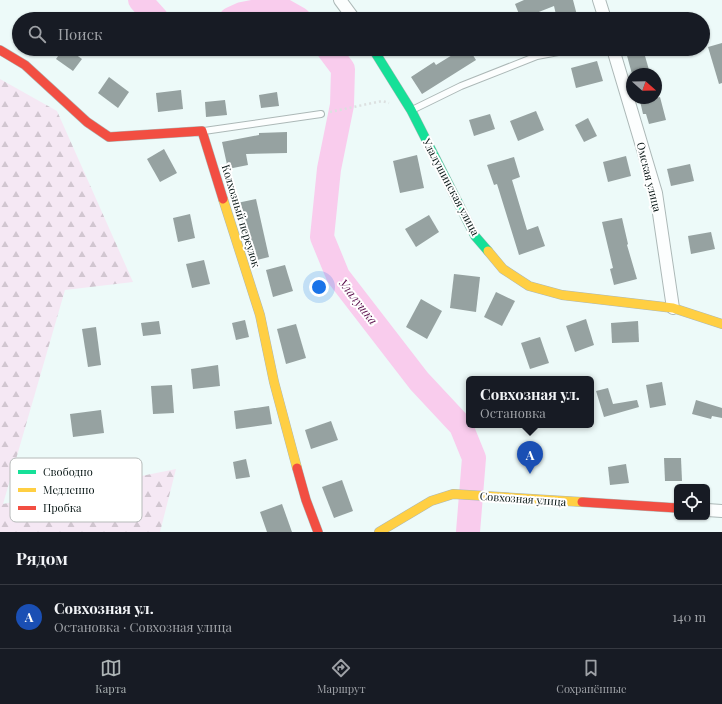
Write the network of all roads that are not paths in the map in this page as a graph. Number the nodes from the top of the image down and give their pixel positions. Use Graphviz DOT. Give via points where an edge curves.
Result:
graph roads {
  1 [pos="340,0"];
  2 [pos="599,0"];
  3 [pos="349,12"];
  4 [pos="603,12"];
  5 [pos="0,50"];
  6 [pos="377,56"];
  7 [pos="537,56"];
  8 [pos="616,56"];
  9 [pos="411,110"];
  10 [pos="321,114"];
  11 [pos="202,131"];
  12 [pos="673,308"];
  13 [pos="722,324"];
  14 [pos="674,508"];
  15 [pos="710,510"];
  16 [pos="722,511"];
  17 [pos="318,532"];
  18 [pos="379,532"];
  1 -- 3 [label="street"];
  2 -- 4 [label="street"];
  5 -- 11 [label="street" via="24,65 87,122 109,137"];
  6 -- 9 [label="street, Улалушинская улица"];
  7 -- 9 [label="lane"];
  8 -- 12 [label="street, Омская улица" via="656,193"];
  9 -- 12 [label="street, Улалушинская улица" via="476,236 502,269 529,286 562,295"];
  10 -- 11 [label="lane"];
  11 -- 17 [label="street, Колхозный переулок" via="260,315 274,382 306,500"];
  12 -- 13 [label="street, Улалушинская улица"];
  14 -- 18 [label="street, Совхозная улица" via="453,494 431,501"];
  15 -- 16 [label="street"];
}
